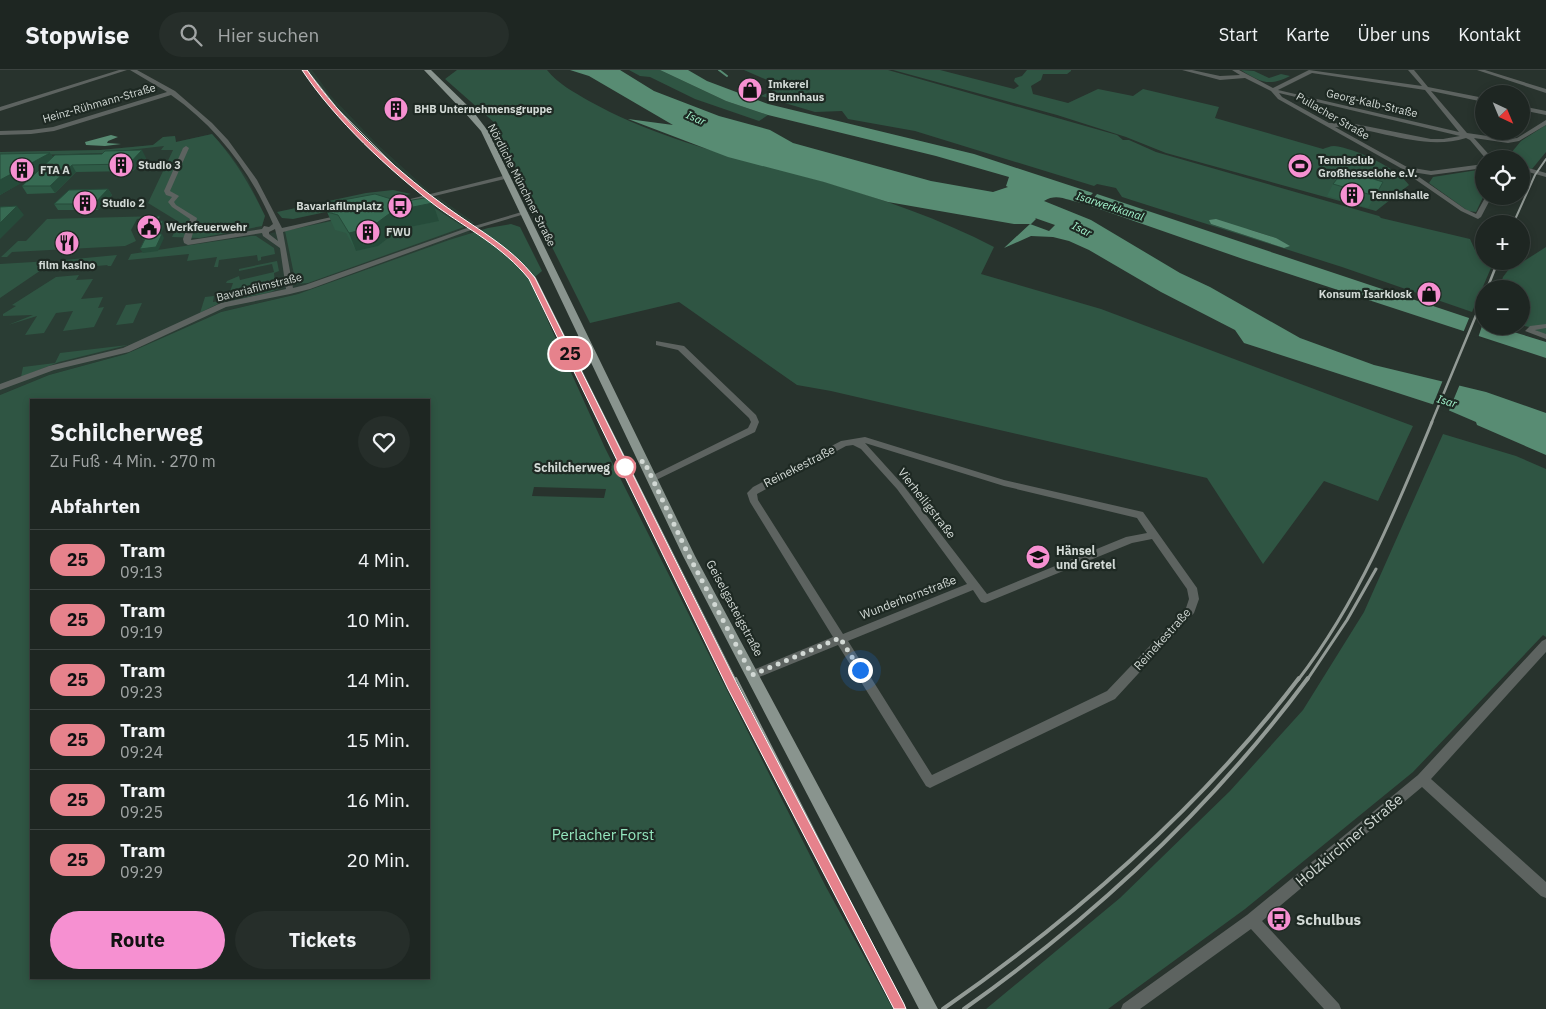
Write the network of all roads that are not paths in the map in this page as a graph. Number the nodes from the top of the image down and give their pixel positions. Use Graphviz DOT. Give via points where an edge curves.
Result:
graph roads {
  1 [pos="124,70"];
  2 [pos="133,70"];
  3 [pos="427,70"];
  4 [pos="1185,70"];
  5 [pos="1235,70"];
  6 [pos="1411,70"];
  7 [pos="1480,70"];
  8 [pos="1312,71"];
  9 [pos="1246,76"];
  10 [pos="1257,82"];
  11 [pos="1284,85"];
  12 [pos="1427,88"];
  13 [pos="1273,90"];
  14 [pos="1546,91"];
  15 [pos="172,92"];
  16 [pos="1475,98"];
  17 [pos="0,109"];
  18 [pos="1530,110"];
  19 [pos="1546,113"];
  20 [pos="1546,122"];
  21 [pos="1327,125"];
  22 [pos="0,133"];
  23 [pos="1466,135"];
  24 [pos="186,148"];
  25 [pos="1482,150"];
  26 [pos="1475,167"];
  27 [pos="1405,169"];
  28 [pos="1530,171"];
  29 [pos="1431,173"];
  30 [pos="1546,175"];
  31 [pos="506,176"];
  32 [pos="1425,183"];
  33 [pos="384,205"];
  34 [pos="1484,205"];
  35 [pos="354,209"];
  36 [pos="525,213"];
  37 [pos="347,215"];
  38 [pos="276,222"];
  39 [pos="267,230"];
  40 [pos="281,243"];
  41 [pos="551,270"];
  42 [pos="290,292"];
  43 [pos="1546,326"];
  44 [pos="1546,337"];
  45 [pos="660,342"];
  46 [pos="0,387"];
  47 [pos="854,441"];
  48 [pos="652,479"];
  49 [pos="1154,535"];
  50 [pos="975,585"];
  51 [pos="840,638"];
  52 [pos="1546,644"];
  53 [pos="752,675"];
  54 [pos="1422,779"];
  55 [pos="1546,891"];
  56 [pos="1252,920"];
  57 [pos="929,1009"];
  58 [pos="1128,1009"];
  59 [pos="1334,1009"];
  1 -- 17 [label="street"];
  2 -- 15 [label="street"];
  3 -- 31 [label="main road, Nördliche Münchner Straße" via="484,131"];
  4 -- 9 [label="street" via="1220,78"];
  5 -- 9 [label="street, Pullacher Straße"];
  6 -- 12 [label="street"];
  7 -- 14 [label="street"];
  8 -- 11 [label="street"];
  8 -- 12 [label="street"];
  9 -- 10 [label="street, Pullacher Straße"];
  10 -- 11 [label="street"];
  10 -- 13 [label="street, Pullacher Straße"];
  11 -- 13 [label="street"];
  12 -- 16 [label="street"];
  12 -- 23 [label="street"];
  13 -- 21 [label="street, Pullacher Straße" via="1280,98"];
  13 -- 23 [label="street, Georg-Kalb-Straße"];
  15 -- 22 [label="street, Heinz-Rühmann-Straße" via="54,128"];
  15 -- 38 [label="street" via="205,117 238,154"];
  18 -- 19 [label="street"];
  20 -- 23 [label="street" via="1514,141"];
  21 -- 23 [label="street" via="1360,127 1422,139 1444,140"];
  21 -- 27 [label="street, Pullacher Straße"];
  23 -- 25 [label="street"];
  24 -- 39 [label="street" via="167,190 168,194 176,196 171,202 174,206 194,218 188,243"];
  26 -- 29 [label="street, Pullacher Straße"];
  27 -- 29 [label="street, Pullacher Straße"];
  27 -- 32 [label="street"];
  28 -- 30 [label="street"];
  29 -- 32 [label="street" via="1425,178"];
  31 -- 33 [label="street"];
  31 -- 36 [label="main road, Nördliche Münchner Straße"];
  32 -- 34 [label="street" via="1478,217"];
  35 -- 38 [label="street" via="296,222"];
  36 -- 41 [label="main road, Nördliche Münchner Straße"];
  36 -- 42 [label="street, Bavariafilmstraße" via="466,230"];
  37 -- 38 [label="street"];
  38 -- 39 [label="street"];
  38 -- 40 [label="street"];
  39 -- 40 [label="street" via="265,235 269,239"];
  40 -- 42 [label="street"];
  41 -- 48 [label="main road, Geiselgasteigstraße"];
  42 -- 46 [label="street, Bavariafilmstraße" via="224,305 126,350 52,368"];
  43 -- 44 [label="street" via="1531,330"];
  45 -- 48 [label="street" via="681,348 755,422 752,430"];
  47 -- 49 [label="street, Reinekestraße" via="865,440 1004,482 1140,515"];
  47 -- 50 [label="street, Vierheiligstraße" via="864,446 900,487"];
  47 -- 51 [label="street, Reinekestraße" via="844,443 752,494 763,517"];
  48 -- 53 [label="main road, Geiselgasteigstraße"];
  49 -- 50 [label="street, Wunderhornstraße" via="1130,540 985,599"];
  49 -- 51 [label="street, Reinekestraße" via="1192,588 1194,599 1190,610 1111,695 930,782"];
  50 -- 51 [label="street, Wunderhornstraße"];
  51 -- 53 [label="street, Wunderhornstraße"];
  52 -- 54 [label="street, Holzkirchner Straße"];
  53 -- 57 [label="main road, Geiselgasteigstraße"];
  54 -- 55 [label="street"];
  54 -- 56 [label="street, Holzkirchner Straße"];
  56 -- 58 [label="street, Holzkirchner Straße"];
  56 -- 59 [label="street"];
}
